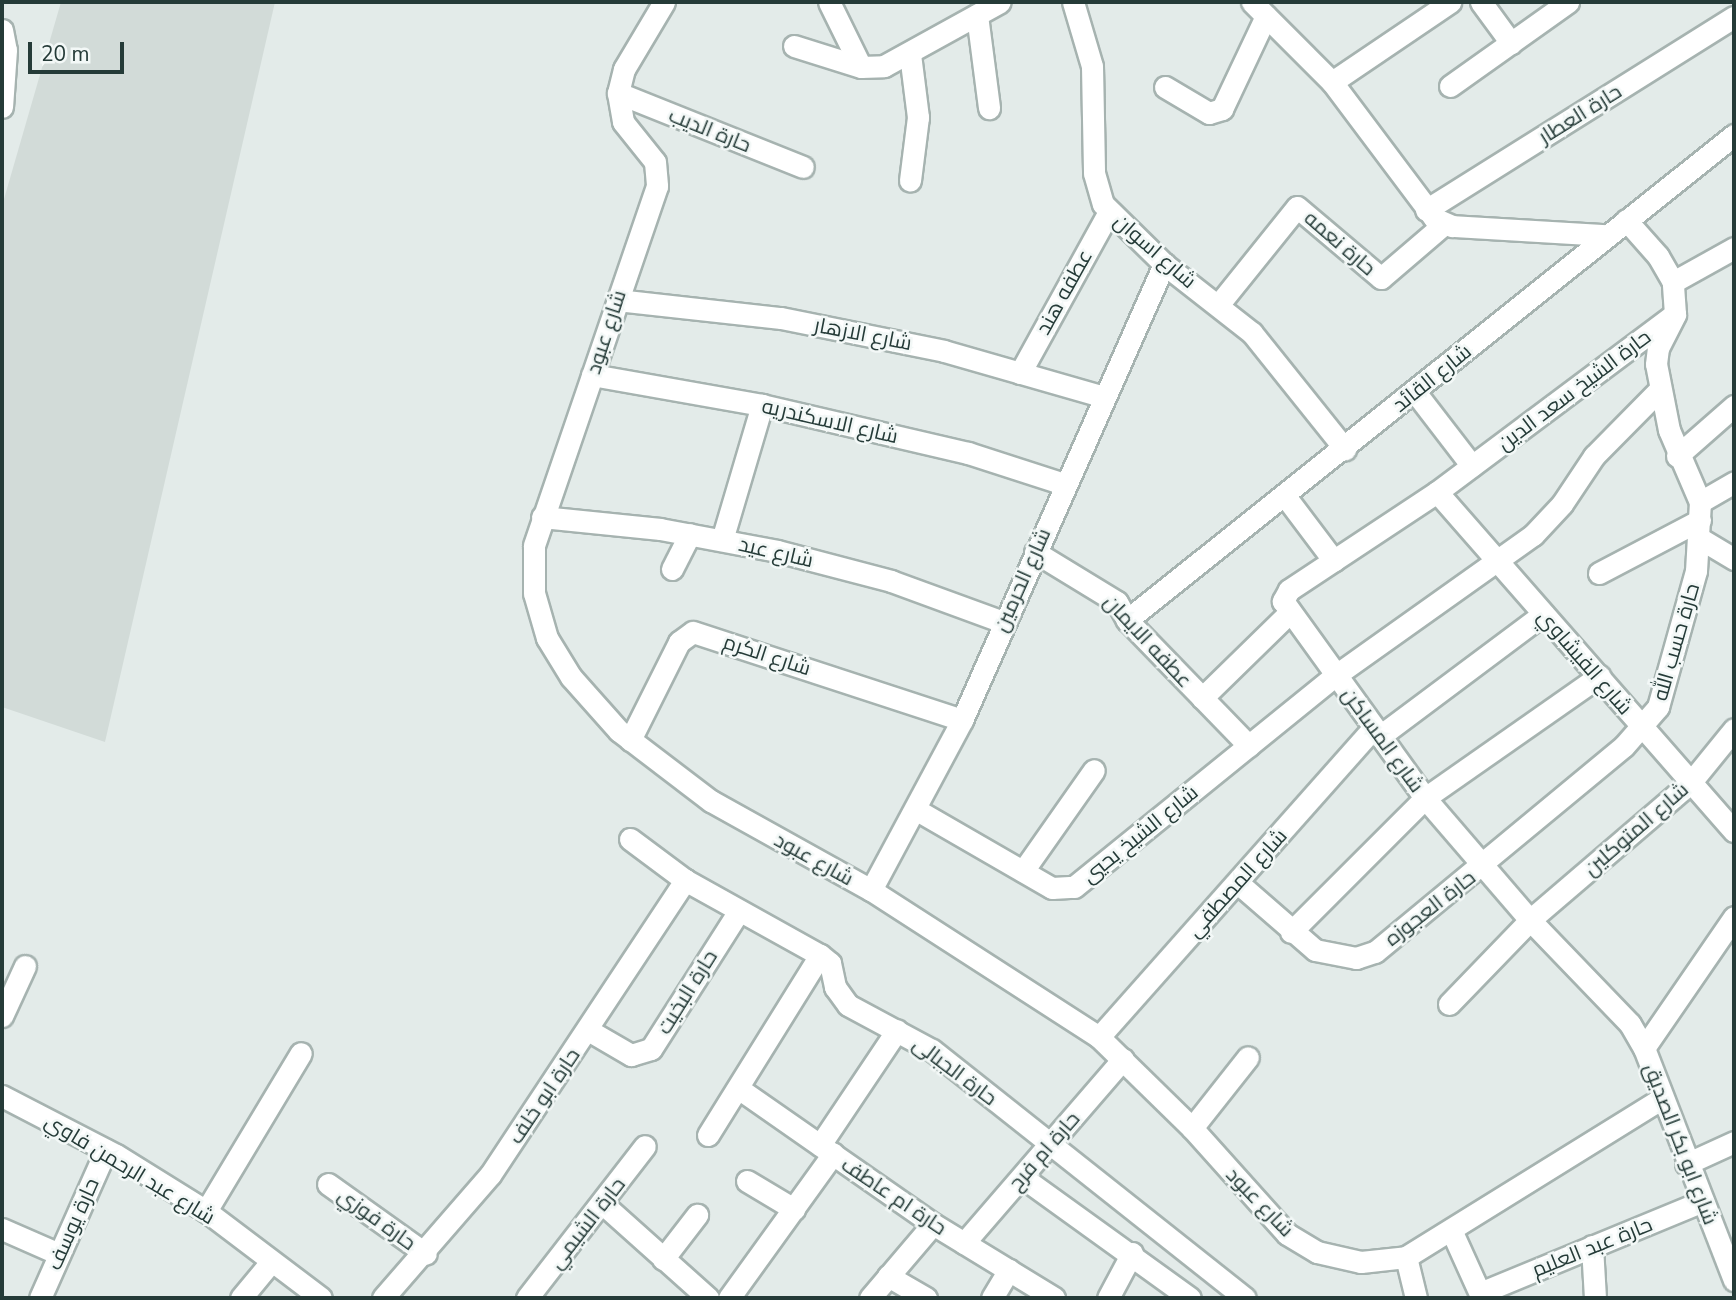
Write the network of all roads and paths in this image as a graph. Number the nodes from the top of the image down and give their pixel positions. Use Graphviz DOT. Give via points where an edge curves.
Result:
graph roads {
  1 [pos="664,2"];
  2 [pos="830,2"];
  3 [pos="1000,2"];
  4 [pos="1073,2"];
  5 [pos="1450,2"];
  6 [pos="1481,2"];
  7 [pos="1568,2"];
  8 [pos="1259,9"];
  9 [pos="977,15"];
  10 [pos="1734,17"];
  11 [pos="2,30"];
  12 [pos="1511,43"];
  13 [pos="794,46"];
  14 [pos="910,54"];
  15 [pos="861,67"];
  16 [pos="1332,82"];
  17 [pos="1450,86"];
  18 [pos="1165,87"];
  19 [pos="618,93"];
  20 [pos="2,107"];
  21 [pos="989,108"];
  22 [pos="1734,135"];
  23 [pos="803,167"];
  24 [pos="910,180"];
  25 [pos="1426,210"];
  26 [pos="1109,212"];
  27 [pos="1626,220"];
  28 [pos="1444,224"];
  29 [pos="1604,235"];
  30 [pos="1734,248"];
  31 [pos="1164,264"];
  32 [pos="1673,282"];
  33 [pos="617,300"];
  34 [pos="1219,304"];
  35 [pos="1675,314"];
  36 [pos="1020,373"];
  37 [pos="592,375"];
  38 [pos="1660,389"];
  39 [pos="1415,392"];
  40 [pos="1104,397"];
  41 [pos="762,405"];
  42 [pos="1734,406"];
  43 [pos="1345,449"];
  44 [pos="1677,456"];
  45 [pos="1472,466"];
  46 [pos="1734,482"];
  47 [pos="1064,485"];
  48 [pos="1437,492"];
  49 [pos="1285,496"];
  50 [pos="542,517"];
  51 [pos="1700,520"];
  52 [pos="690,534"];
  53 [pos="722,540"];
  54 [pos="1035,552"];
  55 [pos="1734,559"];
  56 [pos="1496,560"];
  57 [pos="1334,561"];
  58 [pos="672,569"];
  59 [pos="1600,573"];
  60 [pos="1290,612"];
  61 [pos="1543,614"];
  62 [pos="1127,620"];
  63 [pos="1003,622"];
  64 [pos="1336,675"];
  65 [pos="1598,676"];
  66 [pos="1202,698"];
  67 [pos="962,720"];
  68 [pos="1643,728"];
  69 [pos="1734,729"];
  70 [pos="1376,732"];
  71 [pos="630,740"];
  72 [pos="1248,746"];
  73 [pos="1094,770"];
  74 [pos="1691,782"];
  75 [pos="1425,798"];
  76 [pos="915,809"];
  77 [pos="1734,831"];
  78 [pos="630,839"];
  79 [pos="1482,867"];
  80 [pos="1023,871"];
  81 [pos="685,880"];
  82 [pos="1238,883"];
  83 [pos="871,890"];
  84 [pos="739,911"];
  85 [pos="1734,917"];
  86 [pos="1530,920"];
  87 [pos="1292,932"];
  88 [pos="820,955"];
  89 [pos="25,966"];
  90 [pos="1449,1004"];
  91 [pos="2,1016"];
  92 [pos="588,1030"];
  93 [pos="897,1030"];
  94 [pos="1099,1037"];
  95 [pos="1644,1048"];
  96 [pos="301,1053"];
  97 [pos="1248,1057"];
  98 [pos="1123,1059"];
  99 [pos="738,1088"];
  100 [pos="2,1096"];
  101 [pos="1661,1099"];
  102 [pos="1192,1128"];
  103 [pos="708,1135"];
  104 [pos="1734,1143"];
  105 [pos="1050,1144"];
  106 [pos="645,1146"];
  107 [pos="106,1150"];
  108 [pos="827,1150"];
  109 [pos="1686,1164"];
  110 [pos="1021,1177"];
  111 [pos="747,1181"];
  112 [pos="328,1184"];
  113 [pos="1703,1201"];
  114 [pos="603,1203"];
  115 [pos="794,1209"];
  116 [pos="206,1211"];
  117 [pos="697,1215"];
  118 [pos="933,1224"];
  119 [pos="2,1229"];
  120 [pos="1452,1232"];
  121 [pos="964,1243"];
  122 [pos="1592,1246"];
  123 [pos="1132,1253"];
  124 [pos="59,1254"];
  125 [pos="426,1254"];
  126 [pos="1406,1257"];
  127 [pos="663,1259"];
  128 [pos="270,1263"];
  129 [pos="1009,1270"];
  130 [pos="888,1276"];
  131 [pos="1734,1280"];
  132 [pos="1180,1295"];
  133 [pos="1481,1295"];
  134 [pos="40,1298"];
  135 [pos="240,1298"];
  136 [pos="321,1298"];
  137 [pos="383,1298"];
  138 [pos="527,1298"];
  139 [pos="708,1298"];
  140 [pos="729,1298"];
  141 [pos="870,1298"];
  142 [pos="926,1298"];
  143 [pos="992,1298"];
  144 [pos="1054,1298"];
  145 [pos="1108,1298"];
  146 [pos="1245,1298"];
  147 [pos="1416,1298"];
  148 [pos="1595,1298"];
  1 -- 19 [label="street" via="624,69"];
  2 -- 15 [label="street"];
  3 -- 9 [label="street"];
  4 -- 26 [label="street, شارع اسوان" via="1091,66 1094,173"];
  5 -- 16 [label="street"];
  6 -- 12 [label="street"];
  7 -- 12 [label="street"];
  8 -- 16 [label="street"];
  8 -- 18 [label="street" via="1222,109 1209,113"];
  9 -- 14 [label="street"];
  9 -- 21 [label="street"];
  10 -- 25 [label="street, حارة العطار"];
  11 -- 20 [label="street" via="6,50"];
  12 -- 17 [label="street"];
  13 -- 15 [label="street"];
  14 -- 15 [label="street" via="884,66"];
  14 -- 24 [label="street" via="918,117"];
  16 -- 25 [label="street"];
  19 -- 23 [label="street, حارة الديب"];
  19 -- 33 [label="street, شارع عبود" via="623,122 655,162 657,186"];
  22 -- 27 [label="street, شارع القائد"];
  25 -- 28 [label="street"];
  26 -- 31 [label="street, شارع اسوان"];
  26 -- 36 [label="street, عطفه هند"];
  27 -- 29 [label="street, شارع القائد"];
  27 -- 32 [label="street" via="1658,256"];
  28 -- 29 [label="street"];
  28 -- 34 [label="street, حارة نعمه" via="1381,278 1297,207"];
  29 -- 39 [label="street, شارع القائد"];
  30 -- 32 [label="street"];
  31 -- 34 [label="street, شارع اسوان"];
  31 -- 40 [label="street, شارع الحرمين"];
  32 -- 35 [label="street"];
  33 -- 36 [label="street, شارع الازهار" via="782,318 944,351"];
  33 -- 37 [label="street, شارع عبود"];
  34 -- 43 [label="street, شارع اسوان" via="1252,333"];
  35 -- 38 [label="street" via="1658,348"];
  35 -- 45 [label="street, حارة الشيخ سعد الدين"];
  36 -- 40 [label="street, شارع الازهار"];
  37 -- 41 [label="street, شارع الاسكندريه"];
  37 -- 50 [label="street, شارع عبود"];
  38 -- 44 [label="street"];
  38 -- 56 [label="street" via="1594,456 1562,504 1533,535"];
  39 -- 43 [label="street, شارع القائد"];
  39 -- 45 [label="street"];
  40 -- 47 [label="street, شارع الحرمين"];
  41 -- 47 [label="street, شارع الاسكندريه" via="968,453"];
  41 -- 53 [label="street"];
  42 -- 44 [label="street"];
  43 -- 49 [label="street, شارع القائد"];
  44 -- 51 [label="street"];
  45 -- 48 [label="street"];
  46 -- 51 [label="street"];
  47 -- 54 [label="street, شارع الحرمين"];
  48 -- 56 [label="street, شارع الفيشاوي"];
  48 -- 57 [label="street"];
  49 -- 57 [label="street"];
  49 -- 62 [label="street, شارع القائد"];
  50 -- 52 [label="street, شارع عيد"];
  50 -- 71 [label="street, شارع عبود" via="534,546 534,593 547,638 571,677"];
  51 -- 55 [label="street"];
  51 -- 59 [label="street"];
  51 -- 68 [label="street, حارة حسب الله" via="1684,621 1658,707"];
  52 -- 53 [label="street, شارع عيد"];
  52 -- 58 [label="street"];
  53 -- 63 [label="street, شارع عيد" via="891,582"];
  54 -- 62 [label="street, عطفه الايمان" via="1109,595"];
  54 -- 63 [label="street, شارع الحرمين"];
  56 -- 61 [label="street, شارع الفيشاوي"];
  56 -- 64 [label="street, شارع الشيخ يحيي"];
  57 -- 60 [label="street" via="1284,595"];
  60 -- 64 [label="street, شارع المساكن"];
  60 -- 66 [label="street"];
  61 -- 65 [label="street, شارع الفيشاوي"];
  61 -- 70 [label="street, شارع المصطفي"];
  62 -- 66 [label="street, عطفه الايمان"];
  63 -- 67 [label="street, شارع الحرمين"];
  64 -- 70 [label="street, شارع المساكن"];
  64 -- 72 [label="street, شارع الشيخ يحيي"];
  65 -- 68 [label="street, شارع الفيشاوي"];
  65 -- 75 [label="street"];
  66 -- 72 [label="street, عطفه الايمان"];
  67 -- 71 [label="street, شارع الكرم" via="693,632 680,642"];
  67 -- 76 [label="street, شارع الحرمين"];
  68 -- 74 [label="street, شارع الفيشاوي"];
  68 -- 79 [label="street, حارة حسب الله"];
  69 -- 74 [label="street, شارع المتوكلين"];
  70 -- 75 [label="street, شارع المساكن"];
  70 -- 82 [label="street, شارع المصطفي"];
  71 -- 83 [label="street, شارع عبود" via="711,802"];
  72 -- 80 [label="street, شارع الشيخ يحيي" via="1074,887 1052,888"];
  73 -- 80 [label="street"];
  74 -- 77 [label="street, شارع الفيشاوي"];
  74 -- 86 [label="street, شارع المتوكلين"];
  75 -- 79 [label="street, شارع المساكن"];
  75 -- 87 [label="street"];
  76 -- 80 [label="street, شارع الشيخ يحيي"];
  76 -- 83 [label="street, شارع الحرمين"];
  78 -- 81 [label="street"];
  79 -- 86 [label="street, شارع المساكن"];
  79 -- 87 [label="street, حارة العجوزه" via="1366,955 1335,957 1315,950"];
  81 -- 84 [label="street"];
  81 -- 92 [label="street, حارة ابو خلف"];
  82 -- 87 [label="street, حارة العجوزه"];
  82 -- 94 [label="street, شارع المصطفي"];
  83 -- 94 [label="street, شارع عبود"];
  84 -- 88 [label="street"];
  84 -- 92 [label="street, حارة البخيت" via="651,1049 631,1055"];
  85 -- 95 [label="street"];
  86 -- 90 [label="street, شارع المتوكلين"];
  86 -- 95 [label="street, شارع المساكن" via="1614,1002"];
  88 -- 93 [label="street, حارة الجبالى" via="830,963 835,987 848,1005"];
  88 -- 99 [label="street"];
  89 -- 91 [label="street"];
  92 -- 125 [label="street, حارة ابو خلف" via="490,1175"];
  93 -- 105 [label="street, حارة الجبالى" via="932,1049"];
  93 -- 108 [label="street"];
  94 -- 98 [label="street, شارع عبود"];
  95 -- 101 [label="street, شارع ابو بكر الصديق"];
  96 -- 116 [label="street"];
  97 -- 102 [label="street"];
  98 -- 102 [label="street, شارع عبود"];
  98 -- 105 [label="street, حارة ام فرح"];
  99 -- 103 [label="street"];
  99 -- 108 [label="street, حارة ام عاطف"];
  100 -- 107 [label="street, شارع عبد الرحمن فاوي"];
  101 -- 109 [label="street, شارع ابو بكر الصديق"];
  101 -- 120 [label="street, شارع عبود"];
  102 -- 126 [label="street, شارع عبود" via="1287,1234 1317,1252 1361,1262"];
  104 -- 109 [label="street"];
  105 -- 110 [label="street, حارة ام فرح"];
  105 -- 146 [label="street, حارة الجبالى"];
  106 -- 114 [label="street, حارة الشيمي"];
  107 -- 116 [label="street, شارع عبد الرحمن فاوي"];
  107 -- 124 [label="street, حارة يوسف"];
  108 -- 115 [label="street"];
  108 -- 118 [label="street, حارة ام عاطف"];
  109 -- 113 [label="street, شارع ابو بكر الصديق"];
  110 -- 121 [label="street, حارة ام فرح"];
  110 -- 123 [label="street"];
  111 -- 115 [label="street"];
  112 -- 125 [label="street, حارة فوزي"];
  113 -- 122 [label="street, حارة عبد العليم"];
  113 -- 131 [label="street, شارع ابو بكر الصديق"];
  114 -- 127 [label="street"];
  114 -- 138 [label="street, حارة الشيمي"];
  115 -- 140 [label="street"];
  116 -- 128 [label="street, شارع عبد الرحمن فاوي"];
  117 -- 127 [label="street"];
  118 -- 121 [label="street, حارة ام عاطف"];
  118 -- 130 [label="street"];
  119 -- 124 [label="street"];
  120 -- 126 [label="street, شارع عبود"];
  120 -- 133 [label="street"];
  121 -- 129 [label="street, حارة ام عاطف"];
  122 -- 133 [label="street, حارة عبد العليم"];
  122 -- 148 [label="street"];
  123 -- 132 [label="street"];
  123 -- 145 [label="street"];
  124 -- 134 [label="street, حارة يوسف"];
  125 -- 137 [label="street, حارة ابو خلف"];
  126 -- 147 [label="street"];
  127 -- 139 [label="street"];
  128 -- 135 [label="street"];
  128 -- 136 [label="street, شارع عبد الرحمن فاوي"];
  129 -- 143 [label="street"];
  129 -- 144 [label="street, حارة ام عاطف"];
  130 -- 141 [label="street"];
  130 -- 142 [label="street"];
}
